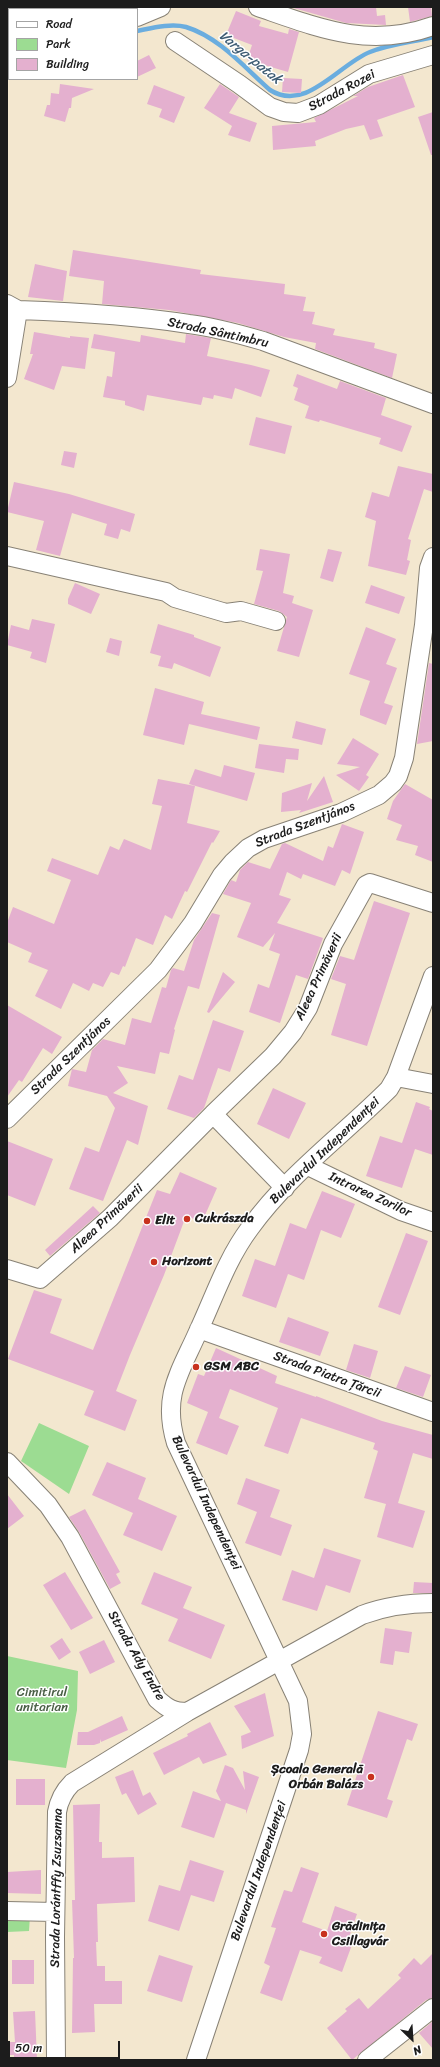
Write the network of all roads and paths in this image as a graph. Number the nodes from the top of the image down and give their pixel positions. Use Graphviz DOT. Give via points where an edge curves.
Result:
graph roads {
  1 [pos="160,7"];
  2 [pos="258,7"];
  3 [pos="138,17"];
  4 [pos="433,26"];
  5 [pos="175,41"];
  6 [pos="433,55"];
  7 [pos="12,307"];
  8 [pos="7,378"];
  9 [pos="433,404"];
  10 [pos="7,556"];
  11 [pos="433,557"];
  12 [pos="276,621"];
  13 [pos="428,627"];
  14 [pos="433,903"];
  15 [pos="433,976"];
  16 [pos="396,1077"];
  17 [pos="433,1084"];
  18 [pos="213,1114"];
  19 [pos="7,1119"];
  20 [pos="308,1166"];
  21 [pos="284,1188"];
  22 [pos="432,1220"];
  23 [pos="7,1269"];
  24 [pos="199,1329"];
  25 [pos="433,1412"];
  26 [pos="10,1472"];
  27 [pos="433,1604"];
  28 [pos="280,1660"];
  29 [pos="187,1712"];
  30 [pos="7,1911"];
  31 [pos="55,1912"];
  32 [pos="433,2008"];
  33 [pos="56,2060"];
  34 [pos="196,2060"];
  35 [pos="367,2060"];
  1 -- 3 [label="street"];
  2 -- 4 [label="street" via="342,34 387,36 406,34"];
  5 -- 6 [label="street, Strada Rozei" via="270,107 284,112 298,112 320,105 369,74"];
  7 -- 8 [label="street, Strada Sântimbru"];
  7 -- 9 [label="street, Strada Sântimbru" via="134,317 190,324 227,332 263,341"];
  10 -- 12 [label="street" via="166,592 175,598 226,613 241,611"];
  11 -- 13 [label="street, Strada Szentjános" via="429,568"];
  13 -- 19 [label="street, Strada Szentjános" via="404,758 393,783 379,795 341,813 275,834 248,848 222,875 193,923 158,970"];
  14 -- 18 [label="street, Aleea Primăverii" via="370,883 366,884 333,944 308,1008 293,1032 273,1056"];
  15 -- 16 [label="street, Bulevardul Independenței"];
  16 -- 17 [label="street"];
  16 -- 20 [label="street, Bulevardul Independenței" via="389,1089"];
  18 -- 21 [label="street"];
  18 -- 23 [label="street, Aleea Primăverii" via="110,1218 40,1279"];
  20 -- 21 [label="street, Bulevardul Independenței"];
  20 -- 22 [label="street, Intrarea Zorilor" via="401,1211"];
  21 -- 24 [label="street, Bulevardul Independenței" via="250,1228 227,1264"];
  24 -- 25 [label="street, Strada Piatra Țărcii"];
  24 -- 28 [label="street, Bulevardul Independenței" via="174,1384 170,1409 172,1428 183,1461"];
  26 -- 29 [label="street, Strada Ady Endre" via="48,1505 70,1537 157,1699 166,1708 175,1712"];
  27 -- 28 [label="street" via="406,1604 375,1610"];
  28 -- 29 [label="street"];
  28 -- 34 [label="street, Bulevardul Independenței" via="298,1701 302,1734 299,1750"];
  29 -- 31 [label="street, Strada Lorántffy Zsuzsanna" via="64,1790 57,1812"];
  30 -- 31 [label="street"];
  31 -- 33 [label="street, Strada Lorántffy Zsuzsanna"];
  32 -- 35 [label="street"];
}
